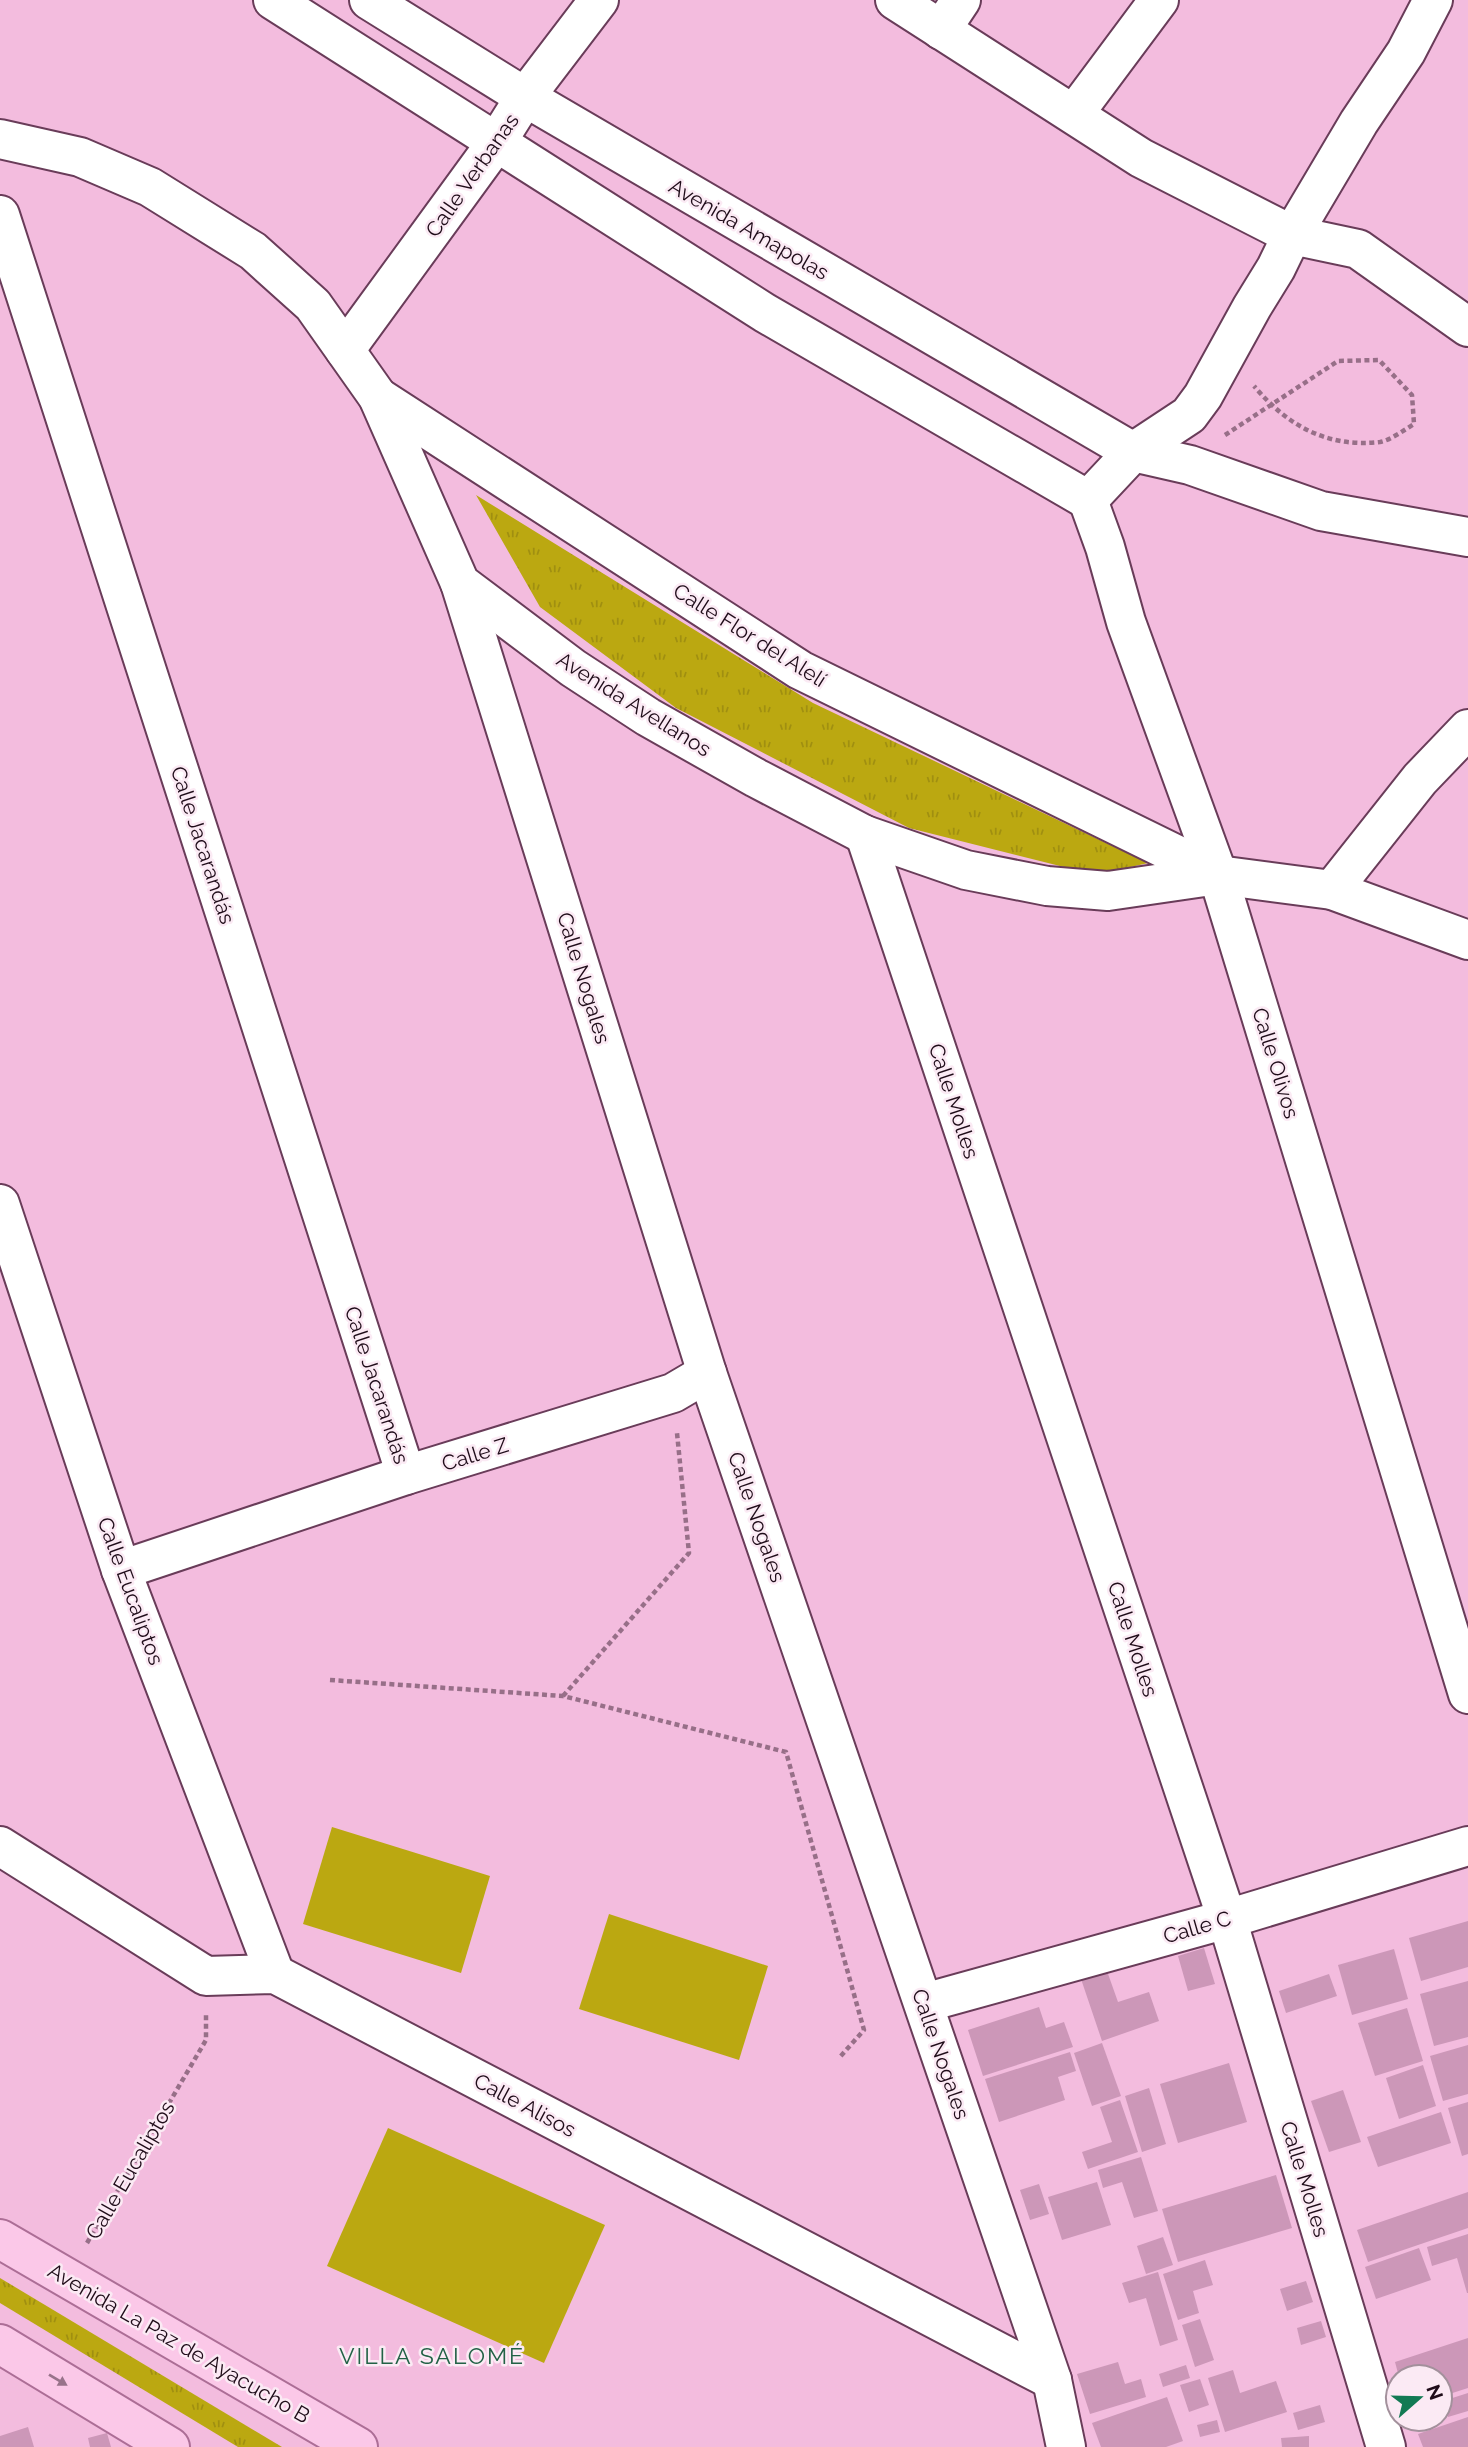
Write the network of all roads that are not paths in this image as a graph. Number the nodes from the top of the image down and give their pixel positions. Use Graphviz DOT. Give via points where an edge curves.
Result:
graph roads {
  1 [pos="273,0"];
  2 [pos="369,0"];
  3 [pos="599,0"];
  4 [pos="895,0"];
  5 [pos="1159,0"];
  6 [pos="1433,0"];
  7 [pos="951,15"];
  8 [pos="525,97"];
  9 [pos="1073,114"];
  10 [pos="0,139"];
  11 [pos="496,144"];
  12 [pos="0,215"];
  13 [pos="1292,235"];
  14 [pos="1468,327"];
  15 [pos="345,350"];
  16 [pos="378,397"];
  17 [pos="1133,452"];
  18 [pos="1088,500"];
  19 [pos="1468,537"];
  20 [pos="460,583"];
  21 [pos="1468,729"];
  22 [pos="865,835"];
  23 [pos="1218,875"];
  24 [pos="1332,890"];
  25 [pos="1468,940"];
  26 [pos="0,1204"];
  27 [pos="707,1373"];
  28 [pos="406,1475"];
  29 [pos="121,1570"];
  30 [pos="1468,1694"];
  31 [pos="0,1846"];
  32 [pos="1468,1846"];
  33 [pos="1227,1919"];
  34 [pos="275,1974"];
  35 [pos="924,2003"];
  36 [pos="0,2239"];
  37 [pos="0,2344"];
  38 [pos="1052,2380"];
  39 [pos="170,2447"];
  40 [pos="358,2447"];
  41 [pos="1066,2447"];
  42 [pos="1385,2447"];
  1 -- 11 [label="street"];
  2 -- 8 [label="street, Avenida Amapolas"];
  3 -- 8 [label="street, Calle Verbanas"];
  4 -- 7 [label="street"];
  5 -- 9 [label="street"];
  6 -- 13 [label="street" via="1406,52"];
  7 -- 9 [label="street"];
  8 -- 11 [label="street, Calle Verbanas"];
  8 -- 17 [label="street, Avenida Amapolas"];
  9 -- 13 [label="street" via="1141,158"];
  10 -- 15 [label="street, Avenida Avellanos" via="80,157 149,187 253,251 313,305"];
  11 -- 15 [label="street, Calle Verbanas"];
  11 -- 18 [label="street" via="765,313"];
  12 -- 28 [label="street, Calle Jacarandás"];
  13 -- 14 [label="street" via="1358,249"];
  13 -- 17 [label="street" via="1203,397 1189,415"];
  15 -- 16 [label="street, Avenida Avellanos"];
  16 -- 20 [label="street, Avenida Avellanos"];
  16 -- 23 [label="street, Calle Flor del Alelí" via="800,670"];
  17 -- 18 [label="street"];
  17 -- 19 [label="street, Avenida Amapolas" via="1190,465 1321,511"];
  18 -- 23 [label="street, Calle Olivos" via="1126,622"];
  20 -- 22 [label="street, Avenida Avellanos" via="573,668 648,717"];
  20 -- 27 [label="street, Calle Nogales"];
  21 -- 24 [label="street" via="1420,779"];
  22 -- 23 [label="street, Avenida Avellanos" via="966,870 1047,886 1108,891"];
  22 -- 33 [label="street, Calle Molles"];
  23 -- 24 [label="street, Avenida Avellanos"];
  23 -- 30 [label="street, Calle Olivos"];
  24 -- 25 [label="street, Avenida Avellanos"];
  26 -- 29 [label="street, Calle Eucaliptos"];
  27 -- 28 [label="street, Calle Z" via="673,1393"];
  27 -- 35 [label="street, Calle Nogales"];
  28 -- 29 [label="street, Calle Z"];
  29 -- 34 [label="street, Calle Eucaliptos"];
  31 -- 34 [label="street, Calle Alisos" via="206,1976"];
  32 -- 33 [label="street, Calle C"];
  33 -- 35 [label="street, Calle C"];
  33 -- 42 [label="street, Calle Molles"];
  34 -- 38 [label="street, Calle Alisos"];
  35 -- 38 [label="street, Calle Nogales"];
  36 -- 40 [label="main road, Avenida La Paz de Ayacucho B"];
  37 -- 39 [label="main road, one-way"];
  38 -- 41 [label="street, Calle Nogales"];
}
